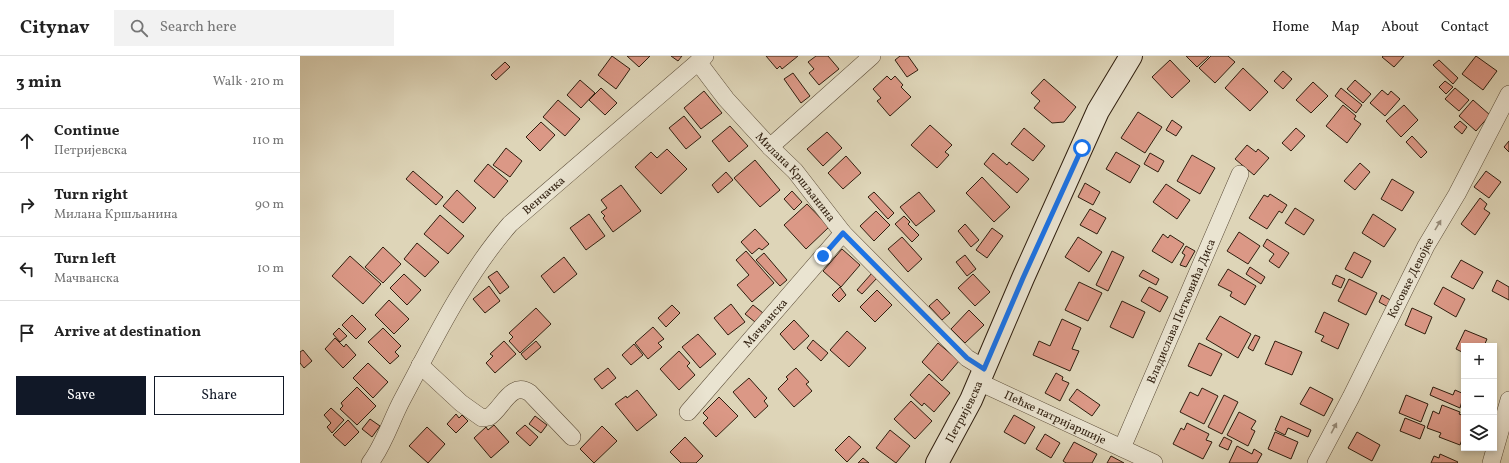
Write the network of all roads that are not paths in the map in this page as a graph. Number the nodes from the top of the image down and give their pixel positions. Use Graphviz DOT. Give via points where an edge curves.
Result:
graph roads {
  1 [pos="872,56"];
  2 [pos="1131,56"];
  3 [pos="701,59"];
  4 [pos="1509,94"];
  5 [pos="770,147"];
  6 [pos="1240,174"];
  7 [pos="843,233"];
  8 [pos="420,365"];
  9 [pos="982,375"];
  10 [pos="1509,400"];
  11 [pos="688,412"];
  12 [pos="572,437"];
  13 [pos="1122,448"];
  14 [pos="944,460"];
  15 [pos="370,463"];
  16 [pos="1154,463"];
  17 [pos="1316,463"];
  18 [pos="1491,463"];
  1 -- 5 [label="street"];
  2 -- 9 [label="main road, Петријевска" via="1098,111"];
  3 -- 5 [label="street, Милана Кршљанина" via="726,99"];
  3 -- 8 [label="street, Венчачка" via="510,224 485,255 460,294"];
  17 -- 4 [label="street, Косовке Девојке, one-way" via="1426,246 1457,194"];
  5 -- 7 [label="street, Милана Кршљанина" via="795,171"];
  6 -- 13 [label="street, Владислава Петковића Диса"];
  7 -- 9 [label="street, Милана Кршљанина"];
  7 -- 11 [label="street, Мачванска"];
  8 -- 12 [label="street" via="461,403 482,418 489,417 510,394 526,390"];
  8 -- 15 [label="street, Венчачка"];
  9 -- 13 [label="street, Пећке патријаршије"];
  9 -- 14 [label="main road, Петријевска"];
  10 -- 18 [label="street"];
  13 -- 16 [label="street, Пећке патријаршије"];
}
